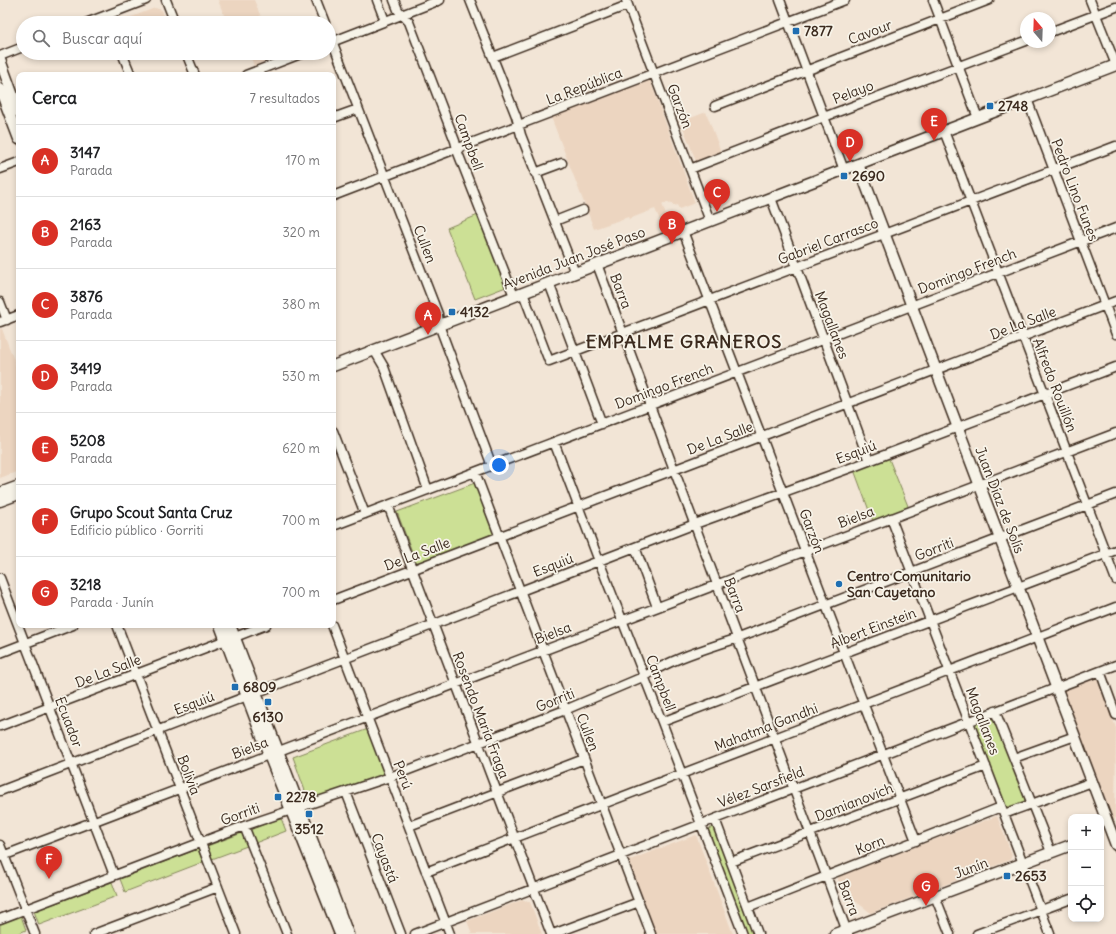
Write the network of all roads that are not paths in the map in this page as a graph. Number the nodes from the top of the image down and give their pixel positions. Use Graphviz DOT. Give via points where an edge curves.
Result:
graph roads {
  1 [pos="146,0"];
  2 [pos="166,0"];
  3 [pos="316,0"];
  4 [pos="376,0"];
  5 [pos="394,0"];
  6 [pos="440,0"];
  7 [pos="470,0"];
  8 [pos="780,0"];
  9 [pos="845,0"];
  10 [pos="933,0"];
  11 [pos="989,0"];
  12 [pos="1090,0"];
  13 [pos="627,2"];
  14 [pos="1116,7"];
  15 [pos="108,15"];
  16 [pos="402,15"];
  17 [pos="1096,15"];
  18 [pos="172,16"];
  19 [pos="322,16"];
  20 [pos="940,19"];
  21 [pos="385,21"];
  22 [pos="788,22"];
  23 [pos="1056,30"];
  24 [pos="336,40"];
  25 [pos="1020,43"];
  26 [pos="16,50"];
  27 [pos="336,54"];
  28 [pos="0,56"];
  29 [pos="493,57"];
  30 [pos="0,60"];
  31 [pos="125,60"];
  32 [pos="189,60"];
  33 [pos="285,60"];
  34 [pos="1116,65"];
  35 [pos="958,67"];
  36 [pos="807,71"];
  37 [pos="130,72"];
  38 [pos="194,72"];
  39 [pos="254,72"];
  40 [pos="654,73"];
  41 [pos="0,89"];
  42 [pos="1027,99"];
  43 [pos="16,104"];
  44 [pos="715,106"];
  45 [pos="358,109"];
  46 [pos="336,117"];
  47 [pos="824,117"];
  48 [pos="978,118"];
  49 [pos="518,125"];
  50 [pos="16,131"];
  51 [pos="944,131"];
  52 [pos="1116,146"];
  53 [pos="457,149"];
  54 [pos="16,163"];
  55 [pos="562,163"];
  56 [pos="858,164"];
  57 [pos="0,169"];
  58 [pos="1053,169"];
  59 [pos="690,170"];
  60 [pos="844,170"];
  61 [pos="536,172"];
  62 [pos="385,176"];
  63 [pos="336,195"];
  64 [pos="771,198"];
  65 [pos="971,201"];
  66 [pos="584,210"];
  67 [pos="555,221"];
  68 [pos="710,221"];
  69 [pos="1116,228"];
  70 [pos="683,231"];
  71 [pos="884,234"];
  72 [pos="1081,242"];
  73 [pos="597,264"];
  74 [pos="797,267"];
  75 [pos="575,273"];
  76 [pos="998,273"];
  77 [pos="549,283"];
  78 [pos="519,294"];
  79 [pos="709,300"];
  80 [pos="1116,301"];
  81 [pos="0,302"];
  82 [pos="1105,305"];
  83 [pos="912,306"];
  84 [pos="16,316"];
  85 [pos="3,321"];
  86 [pos="439,325"];
  87 [pos="623,333"];
  88 [pos="1116,334"];
  89 [pos="1023,337"];
  90 [pos="824,339"];
  91 [pos="374,350"];
  92 [pos="574,351"];
  93 [pos="549,361"];
  94 [pos="336,365"];
  95 [pos="1116,367"];
  96 [pos="936,370"];
  97 [pos="737,372"];
  98 [pos="1045,394"];
  99 [pos="848,403"];
  100 [pos="650,405"];
  101 [pos="602,424"];
  102 [pos="958,427"];
  103 [pos="1116,432"];
  104 [pos="761,436"];
  105 [pos="336,439"];
  106 [pos="554,442"];
  107 [pos="1067,451"];
  108 [pos="869,461"];
  109 [pos="492,466"];
  110 [pos="674,470"];
  111 [pos="475,472"];
  112 [pos="979,484"];
  113 [pos="16,487"];
  114 [pos="428,490"];
  115 [pos="783,492"];
  116 [pos="0,493"];
  117 [pos="1116,494"];
  118 [pos="16,495"];
  119 [pos="0,501"];
  120 [pos="388,505"];
  121 [pos="1087,505"];
  122 [pos="578,506"];
  123 [pos="365,514"];
  124 [pos="891,518"];
  125 [pos="695,524"];
  126 [pos="336,525"];
  127 [pos="499,536"];
  128 [pos="1000,538"];
  129 [pos="635,547"];
  130 [pos="1116,550"];
  131 [pos="805,551"];
  132 [pos="1106,554"];
  133 [pos="599,561"];
  134 [pos="412,569"];
  135 [pos="912,572"];
  136 [pos="0,578"];
  137 [pos="1116,580"];
  138 [pos="717,584"];
  139 [pos="1018,587"];
  140 [pos="520,592"];
  141 [pos="336,599"];
  142 [pos="826,604"];
  143 [pos="657,607"];
  144 [pos="1116,607"];
  145 [pos="16,620"];
  146 [pos="622,620"];
  147 [pos="930,620"];
  148 [pos="433,625"];
  149 [pos="19,628"];
  150 [pos="65,628"];
  151 [pos="118,628"];
  152 [pos="222,628"];
  153 [pos="230,628"];
  154 [pos="258,628"];
  155 [pos="333,628"];
  156 [pos="1037,637"];
  157 [pos="230,638"];
  158 [pos="738,638"];
  159 [pos="25,643"];
  160 [pos="543,650"];
  161 [pos="0,653"];
  162 [pos="844,653"];
  163 [pos="345,659"];
  164 [pos="1116,665"];
  165 [pos="950,670"];
  166 [pos="1100,671"];
  167 [pos="136,674"];
  168 [pos="645,676"];
  169 [pos="456,684"];
  170 [pos="756,686"];
  171 [pos="1056,688"];
  172 [pos="251,695"];
  173 [pos="864,704"];
  174 [pos="49,707"];
  175 [pos="565,710"];
  176 [pos="995,711"];
  177 [pos="1116,715"];
  178 [pos="367,717"];
  179 [pos="969,721"];
  180 [pos="662,722"];
  181 [pos="0,726"];
  182 [pos="158,730"];
  183 [pos="1075,736"];
  184 [pos="775,738"];
  185 [pos="478,743"];
  186 [pos="274,753"];
  187 [pos="883,754"];
  188 [pos="1014,758"];
  189 [pos="584,759"];
  190 [pos="71,764"];
  191 [pos="986,766"];
  192 [pos="681,773"];
  193 [pos="390,777"];
  194 [pos="1092,782"];
  195 [pos="180,788"];
  196 [pos="794,788"];
  197 [pos="0,791"];
  198 [pos="346,792"];
  199 [pos="497,792"];
  200 [pos="900,798"];
  201 [pos="601,804"];
  202 [pos="1032,804"];
  203 [pos="295,809"];
  204 [pos="1003,810"];
  205 [pos="715,819"];
  206 [pos="94,822"];
  207 [pos="701,824"];
  208 [pos="244,826"];
  209 [pos="409,826"];
  210 [pos="1109,830"];
  211 [pos="810,832"];
  212 [pos="514,838"];
  213 [pos="916,841"];
  214 [pos="201,842"];
  215 [pos="0,845"];
  216 [pos="1116,845"];
  217 [pos="1068,846"];
  218 [pos="1051,852"];
  219 [pos="621,855"];
  220 [pos="2,857"];
  221 [pos="731,862"];
  222 [pos="1023,863"];
  223 [pos="426,872"];
  224 [pos="114,875"];
  225 [pos="827,876"];
  226 [pos="218,887"];
  227 [pos="533,889"];
  228 [pos="935,896"];
  229 [pos="1068,900"];
  230 [pos="639,902"];
  231 [pos="748,907"];
  232 [pos="25,909"];
  233 [pos="1041,910"];
  234 [pos="0,919"];
  235 [pos="445,922"];
  236 [pos="848,932"];
  237 [pos="35,934"];
  238 [pos="94,934"];
  239 [pos="236,934"];
  240 [pos="287,934"];
  241 [pos="340,934"];
  242 [pos="348,934"];
  243 [pos="401,934"];
  244 [pos="415,934"];
  245 [pos="450,934"];
  246 [pos="552,934"];
  247 [pos="651,934"];
  248 [pos="743,934"];
  249 [pos="758,934"];
  250 [pos="835,934"];
  251 [pos="950,934"];
  252 [pos="977,934"];
  253 [pos="1050,934"];
  1 -- 15 [label="street"];
  2 -- 18 [label="street"];
  3 -- 19 [label="street"];
  4 -- 21 [label="street"];
  5 -- 16 [label="street, Campbell"];
  6 -- 16 [label="street"];
  7 -- 29 [label="street"];
  8 -- 22 [label="street"];
  9 -- 22 [label="street, La República"];
  10 -- 20 [label="street"];
  11 -- 20 [label="street, Cavour"];
  12 -- 17 [label="street"];
  13 -- 29 [label="street"];
  13 -- 40 [label="street, Garzón"];
  14 -- 17 [label="street"];
  16 -- 21 [label="street"];
  16 -- 53 [label="street, Campbell" via="409,22"];
  17 -- 23 [label="street"];
  17 -- 34 [label="street"];
  20 -- 35 [label="street"];
  20 -- 36 [label="street, Cavour"];
  21 -- 24 [label="street"];
  22 -- 36 [label="street"];
  22 -- 40 [label="street, La República"];
  25 -- 35 [label="street, Pelayo"];
  26 -- 28 [label="street"];
  27 -- 45 [label="street, Cullen"];
  29 -- 49 [label="street"];
  30 -- 43 [label="main road"];
  31 -- 37 [label="street"];
  32 -- 38 [label="street"];
  33 -- 39 [label="street"];
  34 -- 42 [label="main road, Avenida Juan José Paso"];
  35 -- 47 [label="street, Pelayo"];
  35 -- 48 [label="street"];
  36 -- 44 [label="street, Cavour"];
  36 -- 47 [label="street"];
  40 -- 49 [label="street, La República"];
  40 -- 59 [label="street, Garzón"];
  41 -- 50 [label="main road"];
  42 -- 48 [label="main road, Avenida Juan José Paso"];
  42 -- 58 [label="street, Pedro Lino Funes"];
  45 -- 46 [label="street"];
  45 -- 62 [label="street, Cullen"];
  47 -- 59 [label="street, Pelayo"];
  47 -- 60 [label="street"];
  48 -- 51 [label="main road, Avenida Juan José Paso"];
  49 -- 53 [label="street, La República"];
  49 -- 61 [label="street"];
  51 -- 56 [label="main road, Avenida Juan José Paso"];
  51 -- 65 [label="street, Alfredo Rouillón"];
  52 -- 58 [label="street, Gabriel Carrasco"];
  53 -- 62 [label="street, La República"];
  53 -- 78 [label="street, Campbell"];
  54 -- 57 [label="street"];
  55 -- 61 [label="street"];
  56 -- 60 [label="main road, Avenida Juan José Paso"];
  56 -- 71 [label="main road, Juan Díaz de Solís"];
  58 -- 65 [label="street, Gabriel Carrasco"];
  58 -- 72 [label="street, Pedro Lino Funes"];
  59 -- 68 [label="street, Garzón"];
  60 -- 64 [label="main road, Avenida Juan José Paso"];
  61 -- 67 [label="street"];
  62 -- 63 [label="street, La República"];
  62 -- 86 [label="street, Cullen" via="438,314"];
  64 -- 68 [label="main road, Avenida Juan José Paso"];
  64 -- 74 [label="street, Magallanes"];
  65 -- 71 [label="street, Gabriel Carrasco"];
  65 -- 76 [label="street, Alfredo Rouillón"];
  66 -- 67 [label="street"];
  67 -- 75 [label="street"];
  68 -- 70 [label="main road, Avenida Juan José Paso"];
  69 -- 72 [label="street, Domingo French"];
  70 -- 73 [label="main road, Avenida Juan José Paso"];
  70 -- 79 [label="street, Garzón"];
  71 -- 74 [label="street, Gabriel Carrasco"];
  71 -- 83 [label="main road, Juan Díaz de Solís"];
  72 -- 76 [label="street, Domingo French"];
  72 -- 82 [label="street, Pedro Lino Funes"];
  73 -- 75 [label="main road, Avenida Juan José Paso"];
  73 -- 87 [label="street, Barra"];
  74 -- 79 [label="street, Gabriel Carrasco"];
  74 -- 90 [label="street, Magallanes"];
  75 -- 77 [label="main road, Avenida Juan José Paso"];
  76 -- 83 [label="street, Domingo French"];
  76 -- 89 [label="street, Alfredo Rouillón"];
  77 -- 78 [label="main road, Avenida Juan José Paso"];
  77 -- 92 [label="street"];
  78 -- 86 [label="main road, Avenida Juan José Paso"];
  78 -- 93 [label="street, Campbell"];
  79 -- 87 [label="street, Gabriel Carrasco"];
  79 -- 97 [label="street, Garzón"];
  80 -- 82 [label="street, De La Salle"];
  81 -- 85 [label="street"];
  82 -- 88 [label="street, Pedro Lino Funes"];
  82 -- 89 [label="street, De La Salle"];
  83 -- 90 [label="street, Domingo French"];
  83 -- 96 [label="main road, Juan Díaz de Solís"];
  84 -- 85 [label="street"];
  86 -- 91 [label="main road, Avenida Juan José Paso"];
  86 -- 109 [label="street, Cullen"];
  87 -- 92 [label="street, Gabriel Carrasco"];
  87 -- 100 [label="street, Barra"];
  89 -- 96 [label="street, De La Salle"];
  89 -- 98 [label="street, Alfredo Rouillón"];
  90 -- 97 [label="street, Domingo French"];
  90 -- 99 [label="street, Magallanes"];
  91 -- 94 [label="main road, Avenida Juan José Paso"];
  91 -- 114 [label="street" via="384,367"];
  92 -- 93 [label="street, Gabriel Carrasco"];
  92 -- 101 [label="street"];
  95 -- 98 [label="street, Esquiú"];
  96 -- 99 [label="street, De La Salle"];
  96 -- 102 [label="main road, Juan Díaz de Solís"];
  97 -- 100 [label="street, Domingo French"];
  97 -- 104 [label="street, Garzón"];
  98 -- 102 [label="street, Esquiú"];
  98 -- 107 [label="street, Alfredo Rouillón"];
  99 -- 104 [label="street, De La Salle"];
  99 -- 108 [label="street, Magallanes"];
  100 -- 101 [label="street, Domingo French"];
  100 -- 110 [label="street, Barra"];
  101 -- 106 [label="street, Domingo French"];
  102 -- 108 [label="street, Esquiú"];
  102 -- 112 [label="main road, Juan Díaz de Solís"];
  103 -- 107 [label="street, Bielsa"];
  104 -- 110 [label="street, De La Salle"];
  104 -- 115 [label="street, Garzón"];
  105 -- 123 [label="street"];
  106 -- 109 [label="street, Domingo French"];
  106 -- 122 [label="street, Campbell"];
  107 -- 112 [label="street, Bielsa"];
  107 -- 121 [label="street, Alfredo Rouillón"];
  108 -- 115 [label="street, Esquiú"];
  109 -- 111 [label="street, Domingo French"];
  110 -- 122 [label="street, De La Salle"];
  110 -- 125 [label="street, Barra"];
  111 -- 114 [label="street, Domingo French"];
  111 -- 127 [label="street, Cullen"];
  112 -- 124 [label="street, Bielsa"];
  112 -- 128 [label="main road, Juan Díaz de Solís"];
  113 -- 116 [label="main road"];
  114 -- 120 [label="street, Domingo French"];
  115 -- 125 [label="street, Esquiú"];
  115 -- 131 [label="street, Garzón"];
  117 -- 121 [label="street, Gorriti"];
  118 -- 119 [label="main road"];
  120 -- 123 [label="street, Domingo French"];
  120 -- 134 [label="street, Rosendo María Fraga"];
  121 -- 128 [label="street, Gorriti"];
  121 -- 132 [label="street, Alfredo Rouillón"];
  122 -- 127 [label="street, De La Salle"];
  122 -- 133 [label="street, Campbell"];
  123 -- 126 [label="street, Domingo French"];
  124 -- 131 [label="street, Bielsa"];
  124 -- 135 [label="street, Magallanes"];
  125 -- 129 [label="street, Esquiú"];
  125 -- 138 [label="street, Barra"];
  127 -- 134 [label="street, De La Salle"];
  127 -- 140 [label="street, Cullen"];
  128 -- 135 [label="street, Gorriti"];
  128 -- 139 [label="main road, Juan Díaz de Solís"];
  129 -- 133 [label="street, Esquiú"];
  129 -- 143 [label="street"];
  130 -- 132 [label="street, Albert Einstein"];
  131 -- 138 [label="street, Bielsa"];
  131 -- 142 [label="street, Garzón"];
  132 -- 137 [label="street, Alfredo Rouillón"];
  132 -- 139 [label="street, Albert Einstein"];
  133 -- 140 [label="street, Esquiú"];
  133 -- 146 [label="street, Campbell"];
  134 -- 141 [label="street, De La Salle"];
  134 -- 148 [label="street, Rosendo María Fraga"];
  135 -- 142 [label="street, Gorriti"];
  135 -- 147 [label="street, Magallanes"];
  136 -- 145 [label="street, Ecuador"];
  138 -- 143 [label="street, Bielsa"];
  138 -- 158 [label="street, Barra"];
  139 -- 147 [label="street, Albert Einstein"];
  139 -- 156 [label="main road, Juan Díaz de Solís"];
  140 -- 148 [label="street, Esquiú"];
  140 -- 160 [label="street, Cullen"];
  142 -- 158 [label="street, Gorriti"];
  142 -- 162 [label="street, Garzón"];
  143 -- 146 [label="street, Bielsa"];
  144 -- 156 [label="street, Mahatma Gandhi"];
  146 -- 160 [label="street, Bielsa"];
  146 -- 168 [label="street, Campbell"];
  147 -- 162 [label="street, Albert Einstein"];
  147 -- 165 [label="street, Magallanes"];
  148 -- 163 [label="street, Esquiú"];
  148 -- 169 [label="street, Rosendo María Fraga"];
  149 -- 159 [label="street, Ecuador"];
  150 -- 159 [label="street"];
  151 -- 167 [label="street, Bolivia"];
  152 -- 157 [label="main road"];
  153 -- 157 [label="main road"];
  154 -- 157 [label="street, De La Salle"];
  155 -- 163 [label="street, Perú"];
  156 -- 165 [label="street, Mahatma Gandhi"];
  156 -- 171 [label="main road, Juan Díaz de Solís"];
  157 -- 167 [label="street, De La Salle"];
  157 -- 172 [label="main road"];
  158 -- 168 [label="street, Gorriti" via="678,659"];
  158 -- 170 [label="street, Barra"];
  159 -- 161 [label="street"];
  159 -- 174 [label="street, Ecuador"];
  160 -- 169 [label="street, Bielsa"];
  160 -- 175 [label="street, Cullen"];
  162 -- 170 [label="street, Albert Einstein"];
  162 -- 173 [label="street, Garzón"];
  163 -- 172 [label="street, Esquiú"];
  163 -- 178 [label="street, Perú"];
  164 -- 166 [label="street, Vélez Sarsfield"];
  165 -- 173 [label="street, Mahatma Gandhi"];
  165 -- 179 [label="street, Magallanes"];
  166 -- 171 [label="street, Vélez Sarsfield"];
  166 -- 177 [label="street"];
  167 -- 174 [label="street, De La Salle"];
  167 -- 182 [label="street, Bolivia"];
  168 -- 175 [label="street, Gorriti"];
  168 -- 180 [label="street, Campbell"];
  169 -- 178 [label="street, Bielsa"];
  169 -- 185 [label="street, Rosendo María Fraga"];
  170 -- 180 [label="street, Albert Einstein"];
  170 -- 184 [label="street, Barra"];
  171 -- 176 [label="street, Vélez Sarsfield"];
  171 -- 183 [label="main road, Juan Díaz de Solís"];
  172 -- 182 [label="street, Esquiú"];
  172 -- 186 [label="main road"];
  173 -- 184 [label="street, Mahatma Gandhi"];
  173 -- 187 [label="street, Garzón"];
  174 -- 181 [label="street, De La Salle"];
  174 -- 190 [label="street, Ecuador"];
  175 -- 185 [label="street, Gorriti"];
  175 -- 189 [label="street, Cullen"];
  176 -- 179 [label="street, Vélez Sarsfield"];
  176 -- 188 [label="street"];
  178 -- 186 [label="street, Bielsa"];
  178 -- 193 [label="street, Perú"];
  179 -- 187 [label="street, Vélez Sarsfield"];
  179 -- 191 [label="street, Magallanes"];
  180 -- 192 [label="street, Campbell"];
  182 -- 190 [label="street, Esquiú"];
  182 -- 195 [label="street, Bolivia"];
  183 -- 188 [label="street"];
  183 -- 194 [label="main road, Juan Díaz de Solís"];
  184 -- 192 [label="street, Mahatma Gandhi"];
  184 -- 196 [label="street, Barra"];
  185 -- 193 [label="street, Gorriti"];
  185 -- 199 [label="street, Rosendo María Fraga"];
  186 -- 195 [label="street, Bielsa"];
  186 -- 203 [label="main road"];
  187 -- 196 [label="street, Vélez Sarsfield"];
  187 -- 200 [label="street, Garzón"];
  188 -- 202 [label="street"];
  189 -- 199 [label="street"];
  189 -- 201 [label="street, Cullen"];
  190 -- 197 [label="street, Esquiú"];
  190 -- 206 [label="street, Ecuador"];
  191 -- 200 [label="street, Damianovich"];
  191 -- 204 [label="street, Magallanes"];
  192 -- 201 [label="street, Mahatma Gandhi"];
  192 -- 207 [label="street, Campbell"];
  193 -- 198 [label="street, Gorriti"];
  193 -- 209 [label="street, Perú"];
  194 -- 202 [label="street, Korn"];
  194 -- 210 [label="main road, Juan Díaz de Solís"];
  195 -- 206 [label="street, Bielsa"];
  195 -- 214 [label="street, Bolivia"];
  196 -- 205 [label="street, Vélez Sarsfield"];
  196 -- 211 [label="street, Barra"];
  198 -- 203 [label="street, Gorriti"];
  198 -- 243 [label="street, Cayastá"];
  199 -- 209 [label="street"];
  199 -- 212 [label="street, Rosendo María Fraga"];
  200 -- 211 [label="street, Damianovich"];
  200 -- 213 [label="street, Garzón"];
  201 -- 212 [label="street, Mahatma Gandhi"];
  201 -- 219 [label="street, Cullen"];
  202 -- 204 [label="street, Korn"];
  202 -- 218 [label="street"];
  203 -- 208 [label="street, Gorriti"];
  203 -- 241 [label="main road"];
  203 -- 242 [label="main road"];
  204 -- 213 [label="street, Korn"];
  204 -- 222 [label="street, Magallanes"];
  205 -- 207 [label="street, Vélez Sarsfield"];
  205 -- 221 [label="street"];
  206 -- 220 [label="street, Bielsa"];
  206 -- 224 [label="street, Ecuador"];
  207 -- 219 [label="street, Vélez Sarsfield"];
  207 -- 248 [label="street, Campbell"];
  208 -- 214 [label="street, Gorriti"];
  208 -- 240 [label="street"];
  209 -- 223 [label="street, Perú"];
  210 -- 216 [label="main road, Juan Díaz de Solís"];
  211 -- 221 [label="street, Damianovich"];
  211 -- 225 [label="street, Barra"];
  212 -- 223 [label="street, Mahatma Gandhi"];
  212 -- 227 [label="street, Rosendo María Fraga"];
  213 -- 225 [label="street, Korn"];
  214 -- 224 [label="street, Gorriti"];
  214 -- 226 [label="street, Bolivia"];
  215 -- 220 [label="street"];
  217 -- 218 [label="main road, Junín"];
  218 -- 222 [label="main road, Junín"];
  219 -- 227 [label="street, Vélez Sarsfield"];
  219 -- 230 [label="street, Cullen"];
  220 -- 232 [label="street"];
  221 -- 231 [label="street"];
  222 -- 228 [label="main road, Junín"];
  222 -- 233 [label="street, Magallanes"];
  223 -- 235 [label="street, Perú"];
  224 -- 232 [label="street, Gorriti"];
  225 -- 231 [label="street, Korn"];
  225 -- 236 [label="street, Barra"];
  226 -- 238 [label="street"];
  226 -- 239 [label="street, Bolivia"];
  227 -- 235 [label="street, Vélez Sarsfield"];
  227 -- 246 [label="street, Rosendo María Fraga"];
  228 -- 236 [label="main road, Junín"];
  228 -- 251 [label="street"];
  229 -- 233 [label="street"];
  230 -- 246 [label="street"];
  230 -- 247 [label="street, Cullen"];
  231 -- 249 [label="street"];
  232 -- 234 [label="street, Gorriti"];
  232 -- 237 [label="street"];
  233 -- 252 [label="street"];
  233 -- 253 [label="street, Magallanes"];
  235 -- 244 [label="street, Vélez Sarsfield"];
  235 -- 245 [label="street, Perú"];
  236 -- 250 [label="main road, Junín"];
}
